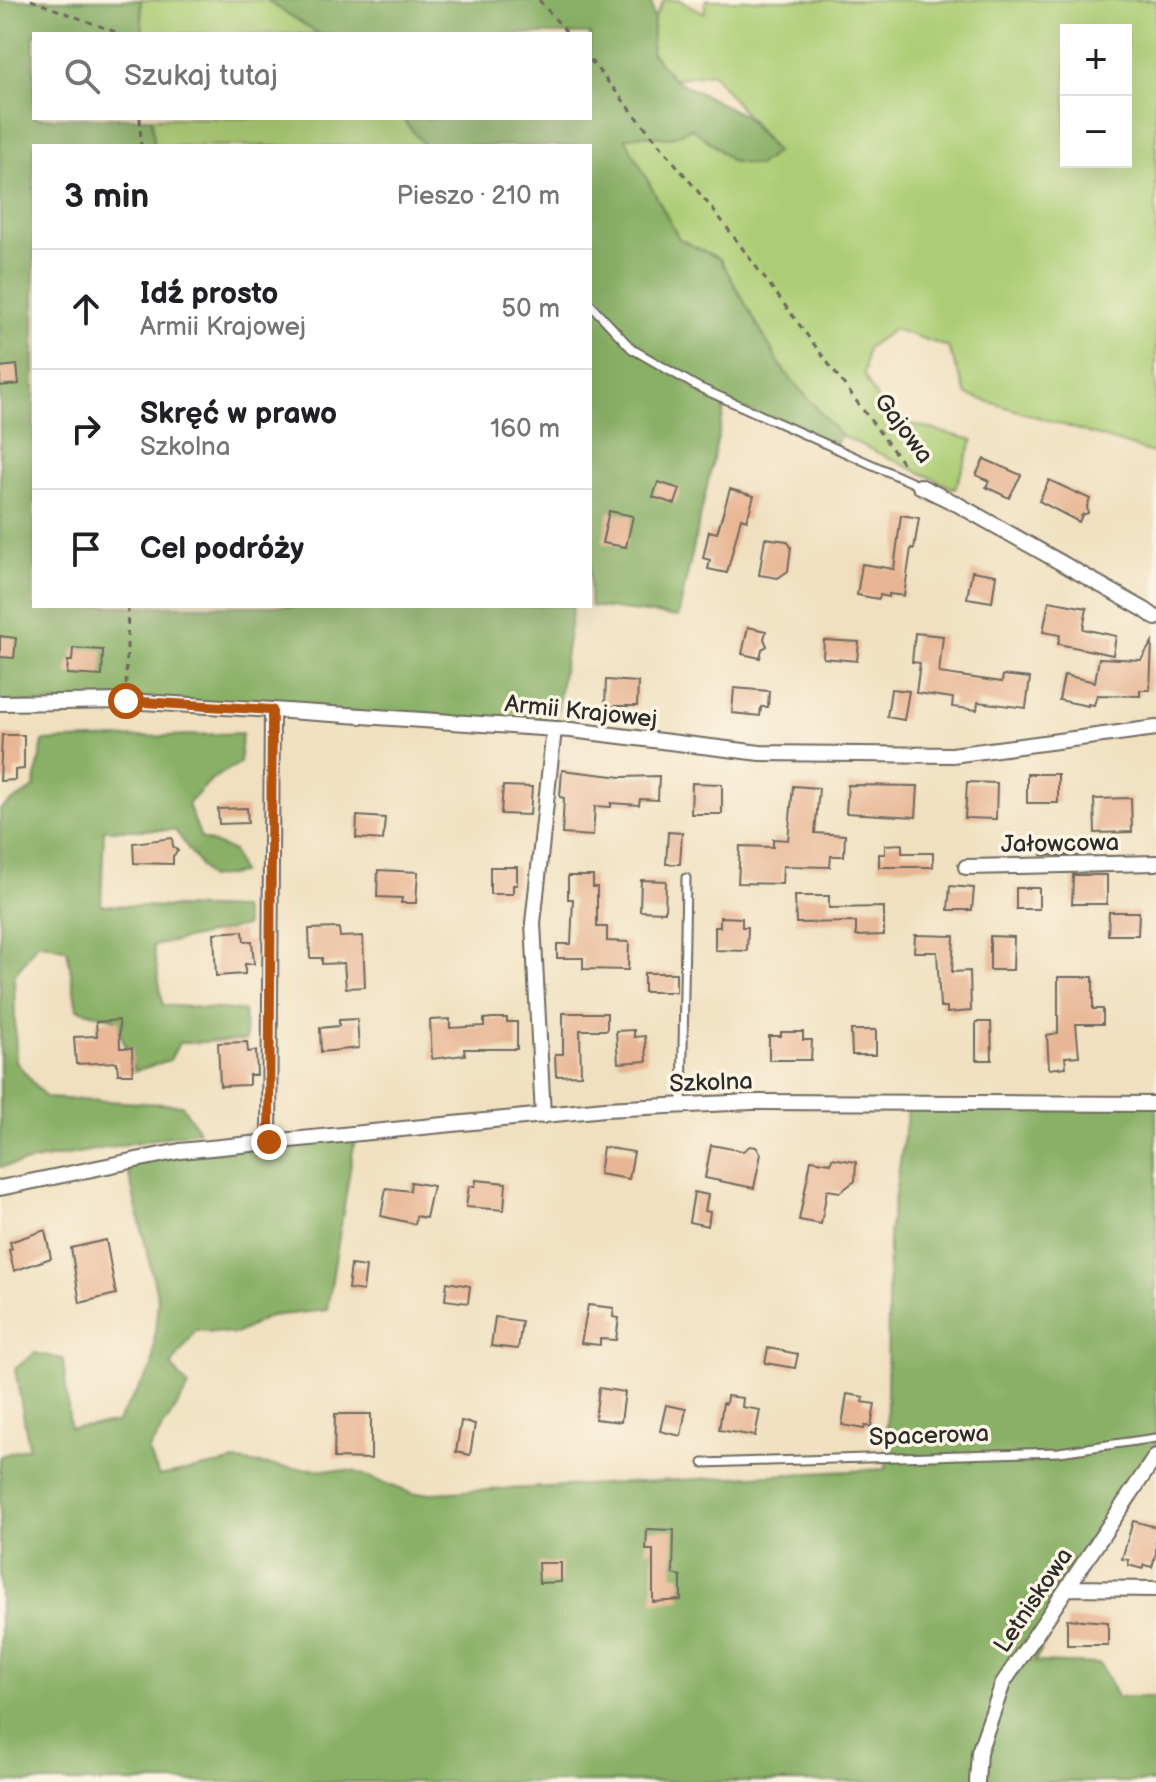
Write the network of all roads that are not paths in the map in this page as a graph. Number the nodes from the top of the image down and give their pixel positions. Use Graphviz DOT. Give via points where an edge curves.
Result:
graph roads {
  1 [pos="592,306"];
  2 [pos="920,486"];
  3 [pos="1156,618"];
  4 [pos="0,703"];
  5 [pos="272,710"];
  6 [pos="1156,728"];
  7 [pos="554,729"];
  8 [pos="1156,863"];
  9 [pos="966,867"];
  10 [pos="686,878"];
  11 [pos="1156,1104"];
  12 [pos="682,1105"];
  13 [pos="543,1116"];
  14 [pos="269,1142"];
  15 [pos="0,1188"];
  16 [pos="1156,1438"];
  17 [pos="1156,1456"];
  18 [pos="703,1463"];
  19 [pos="1068,1588"];
  20 [pos="1156,1589"];
  21 [pos="977,1782"];
  1 -- 2 [label="lane" via="632,349 698,387"];
  2 -- 3 [label="street, Gajowa"];
  4 -- 5 [label="street, Armii Krajowej" via="126,701"];
  5 -- 7 [label="street, Armii Krajowej"];
  5 -- 14 [label="street"];
  6 -- 7 [label="street, Armii Krajowej" via="952,755 760,753"];
  7 -- 13 [label="street" via="533,923"];
  8 -- 9 [label="street, Jałowcowa"];
  10 -- 12 [label="lane"];
  11 -- 12 [label="street, Szkolna"];
  12 -- 13 [label="street, Szkolna"];
  13 -- 14 [label="street, Szkolna"];
  14 -- 15 [label="street, Szkolna" via="180,1151"];
  16 -- 18 [label="lane, Spacerowa" via="1059,1452"];
  17 -- 19 [label="street, Letniskowa"];
  19 -- 20 [label="street"];
  19 -- 21 [label="street, Letniskowa" via="1003,1683 979,1752"];
}
